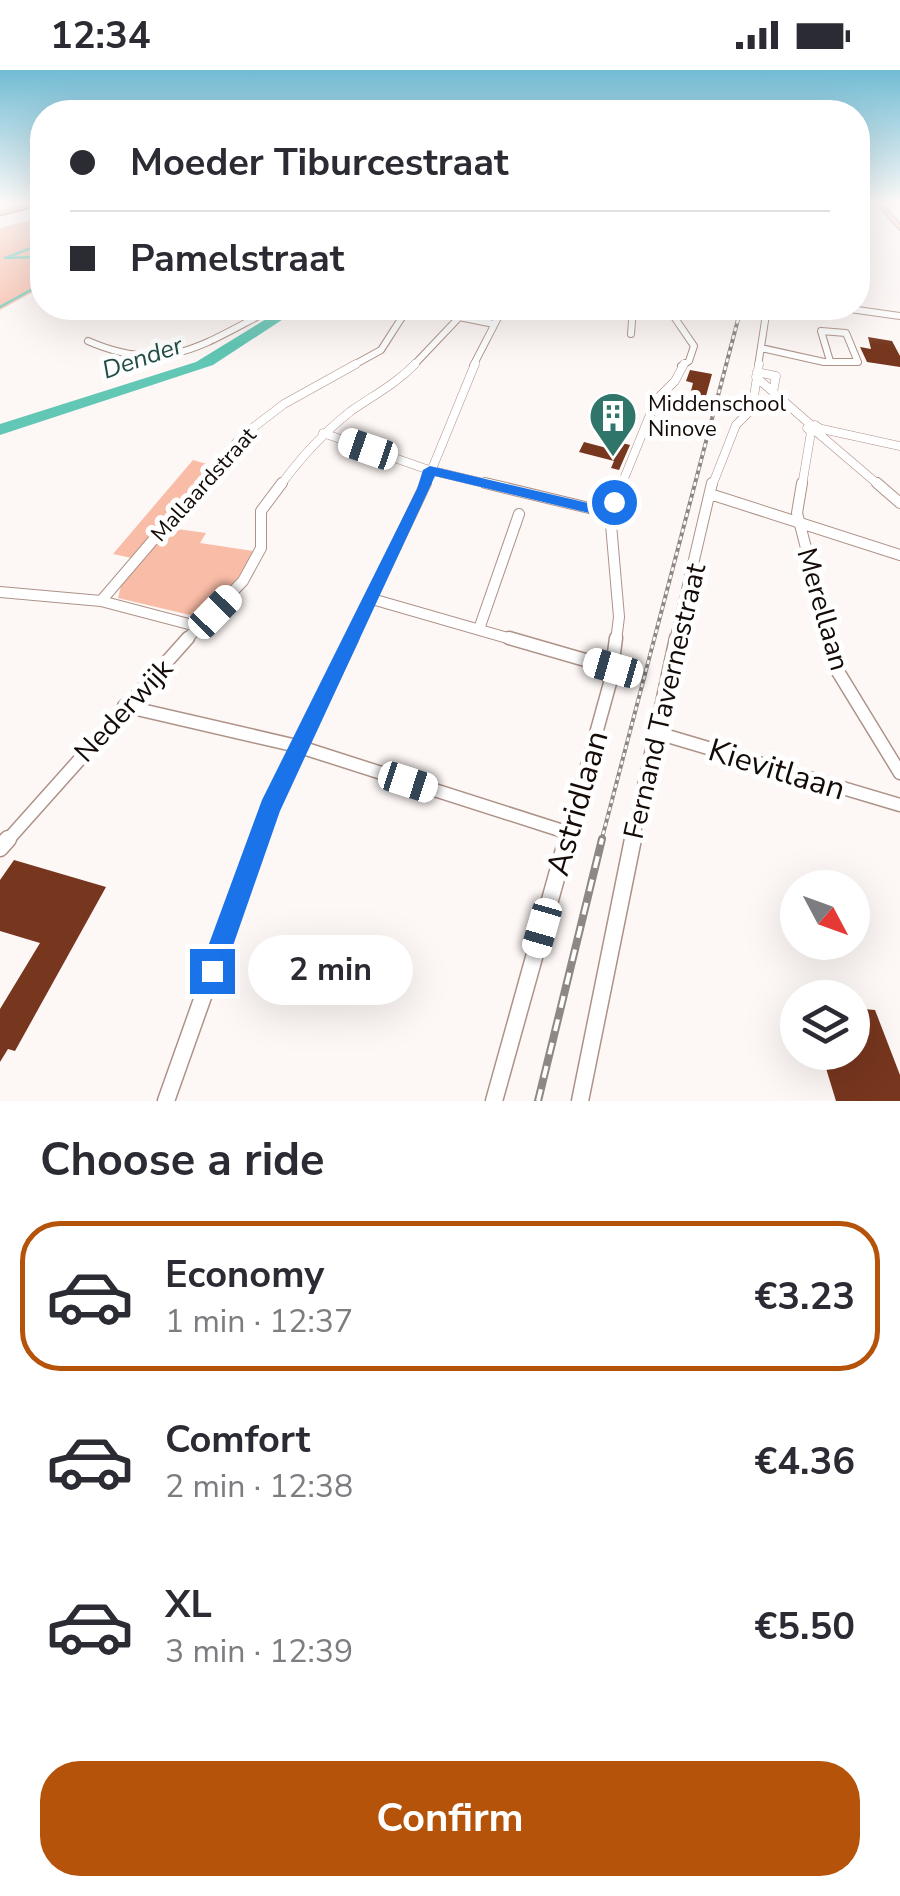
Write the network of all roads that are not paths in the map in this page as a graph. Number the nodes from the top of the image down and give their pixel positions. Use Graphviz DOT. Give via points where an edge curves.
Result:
graph roads {
  1 [pos="870,312"];
  2 [pos="900,316"];
  3 [pos="248,320"];
  4 [pos="400,320"];
  5 [pos="457,320"];
  6 [pos="496,320"];
  7 [pos="633,320"];
  8 [pos="677,320"];
  9 [pos="764,320"];
  10 [pos="631,334"];
  11 [pos="88,341"];
  12 [pos="760,348"];
  13 [pos="830,361"];
  14 [pos="756,374"];
  15 [pos="816,430"];
  16 [pos="324,433"];
  17 [pos="900,446"];
  18 [pos="430,470"];
  19 [pos="710,494"];
  20 [pos="900,503"];
  21 [pos="610,513"];
  22 [pos="519,514"];
  23 [pos="800,523"];
  24 [pos="900,554"];
  25 [pos="0,592"];
  26 [pos="372,600"];
  27 [pos="100,601"];
  28 [pos="200,627"];
  29 [pos="479,629"];
  30 [pos="613,668"];
  31 [pos="124,706"];
  32 [pos="654,732"];
  33 [pos="297,746"];
  34 [pos="900,773"];
  35 [pos="900,805"];
  36 [pos="569,833"];
  37 [pos="0,848"];
  38 [pos="166,1101"];
  39 [pos="494,1101"];
  40 [pos="580,1101"];
  1 -- 2 [label="street"];
  3 -- 11 [label="street" via="162,360 125,356"];
  4 -- 27 [label="street, Mallaardstraat" via="381,350 284,404 242,436"];
  5 -- 16 [label="street, Nederwijk" via="396,386"];
  6 -- 18 [label="street"];
  7 -- 10 [label="street"];
  8 -- 21 [label="street, Astridlaan" via="694,343 689,361 656,400"];
  9 -- 12 [label="street, Fernand Tavernestraat"];
  12 -- 13 [label="street"];
  12 -- 14 [label="street, Fernand Tavernestraat"];
  13 -- 13 [label="street" via="857,363 848,335 825,329"];
  14 -- 15 [label="street"];
  14 -- 19 [label="street, Fernand Tavernestraat" via="752,409 736,425"];
  15 -- 17 [label="street"];
  15 -- 20 [label="street"];
  15 -- 23 [label="street, Merellaan"];
  16 -- 18 [label="street"];
  16 -- 28 [label="street, Nederwijk" via="261,511 262,548 255,564"];
  18 -- 21 [label="street"];
  18 -- 26 [label="street"];
  19 -- 23 [label="street"];
  19 -- 32 [label="street, Fernand Tavernestraat"];
  21 -- 30 [label="street, Astridlaan" via="618,616"];
  22 -- 29 [label="street"];
  23 -- 24 [label="street"];
  23 -- 34 [label="street, Merellaan" via="837,670"];
  25 -- 27 [label="street"];
  26 -- 29 [label="street"];
  26 -- 33 [label="street"];
  27 -- 28 [label="street"];
  28 -- 31 [label="street, Nederwijk"];
  29 -- 30 [label="street"];
  30 -- 36 [label="street, Astridlaan"];
  31 -- 33 [label="street"];
  31 -- 37 [label="street, Nederwijk"];
  32 -- 35 [label="street, Kievitlaan"];
  32 -- 40 [label="street, Fernand Tavernestraat"];
  33 -- 36 [label="street"];
  33 -- 38 [label="street"];
  36 -- 39 [label="street, Astridlaan"];
}
